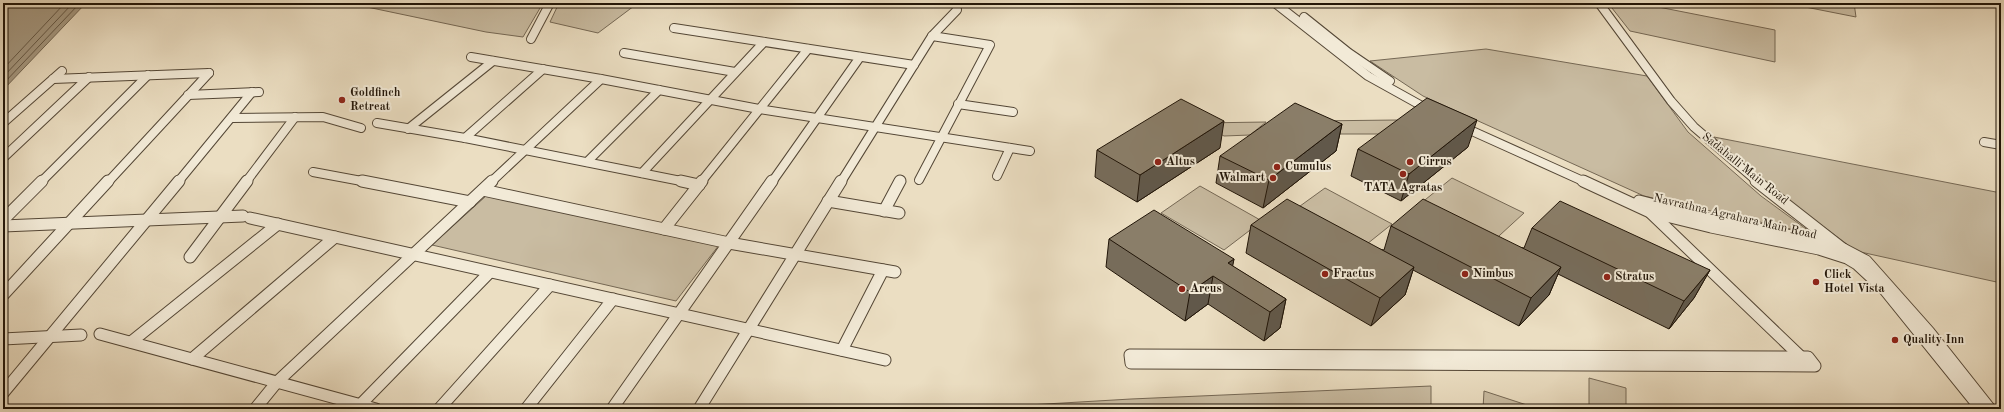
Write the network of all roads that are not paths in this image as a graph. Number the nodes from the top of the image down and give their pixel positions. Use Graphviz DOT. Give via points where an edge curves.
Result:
graph roads {
  1 [pos="550,3"];
  2 [pos="956,3"];
  3 [pos="1275,3"];
  4 [pos="1285,3"];
  5 [pos="1599,3"];
  6 [pos="674,28"];
  7 [pos="932,36"];
  8 [pos="531,39"];
  9 [pos="764,42"];
  10 [pos="808,48"];
  11 [pos="624,53"];
  12 [pos="860,56"];
  13 [pos="471,57"];
  14 [pos="493,61"];
  15 [pos="914,65"];
  16 [pos="543,69"];
  17 [pos="62,71"];
  18 [pos="735,72"];
  19 [pos="148,75"];
  20 [pos="89,77"];
  21 [pos="601,78"];
  22 [pos="53,79"];
  23 [pos="659,90"];
  24 [pos="188,95"];
  25 [pos="709,100"];
  26 [pos="958,104"];
  27 [pos="759,109"];
  28 [pos="1013,112"];
  29 [pos="295,117"];
  30 [pos="232,118"];
  31 [pos="816,118"];
  32 [pos="1454,119"];
  33 [pos="3,123"];
  34 [pos="376,123"];
  35 [pos="361,128"];
  36 [pos="875,128"];
  37 [pos="408,129"];
  38 [pos="464,138"];
  39 [pos="941,138"];
  40 [pos="1984,142"];
  41 [pos="2001,145"];
  42 [pos="1010,148"];
  43 [pos="526,150"];
  44 [pos="1030,151"];
  45 [pos="3,158"];
  46 [pos="587,162"];
  47 [pos="313,172"];
  48 [pos="642,173"];
  49 [pos="997,176"];
  50 [pos="919,180"];
  51 [pos="900,181"];
  52 [pos="699,185"];
  53 [pos="1598,186"];
  54 [pos="483,190"];
  55 [pos="828,201"];
  56 [pos="470,202"];
  57 [pos="884,211"];
  58 [pos="1650,212"];
  59 [pos="899,213"];
  60 [pos="219,218"];
  61 [pos="3,220"];
  62 [pos="146,221"];
  63 [pos="69,224"];
  64 [pos="278,224"];
  65 [pos="3,226"];
  66 [pos="664,229"];
  67 [pos="334,237"];
  68 [pos="729,243"];
  69 [pos="1845,254"];
  70 [pos="414,255"];
  71 [pos="795,255"];
  72 [pos="190,257"];
  73 [pos="490,272"];
  74 [pos="550,285"];
  75 [pos="3,295"];
  76 [pos="613,299"];
  77 [pos="679,314"];
  78 [pos="1918,325"];
  79 [pos="748,329"];
  80 [pos="100,334"];
  81 [pos="80,335"];
  82 [pos="50,337"];
  83 [pos="3,339"];
  84 [pos="131,342"];
  85 [pos="842,350"];
  86 [pos="192,359"];
  87 [pos="885,360"];
  88 [pos="1808,360"];
  89 [pos="277,382"];
  90 [pos="3,393"];
  91 [pos="360,405"];
  92 [pos="254,409"];
  93 [pos="376,409"];
  94 [pos="438,409"];
  95 [pos="526,409"];
  96 [pos="612,409"];
  97 [pos="699,409"];
  98 [pos="1980,409"];
  99 [pos="1990,409"];
  1 -- 8 [label="street"];
  2 -- 7 [label="street" via="957,10"];
  3 -- 4 [label="street" via="1368,76 1441,112 1372,69"];
  5 -- 69 [label="street, Sadahalli Main Road" via="1671,101 1694,127 1742,170"];
  6 -- 9 [label="street"];
  7 -- 15 [label="street"];
  7 -- 26 [label="street" via="990,45"];
  9 -- 10 [label="street"];
  9 -- 18 [label="street"];
  10 -- 12 [label="street"];
  10 -- 27 [label="street"];
  11 -- 18 [label="street"];
  12 -- 15 [label="street"];
  12 -- 31 [label="street"];
  13 -- 14 [label="street"];
  14 -- 16 [label="street"];
  14 -- 37 [label="street"];
  15 -- 36 [label="street"];
  16 -- 21 [label="street"];
  16 -- 38 [label="street"];
  17 -- 22 [label="street"];
  18 -- 25 [label="street"];
  19 -- 20 [label="street"];
  19 -- 24 [label="street" via="209,73"];
  19 -- 61 [label="street"];
  20 -- 22 [label="street"];
  20 -- 45 [label="street"];
  21 -- 23 [label="street"];
  21 -- 43 [label="street"];
  22 -- 33 [label="street"];
  23 -- 25 [label="street"];
  23 -- 46 [label="street"];
  24 -- 30 [label="street" via="255,92"];
  24 -- 63 [label="street"];
  25 -- 27 [label="street"];
  25 -- 48 [label="street"];
  26 -- 28 [label="street"];
  26 -- 39 [label="street"];
  27 -- 31 [label="street"];
  27 -- 52 [label="street"];
  29 -- 30 [label="street"];
  29 -- 35 [label="street" via="323,117"];
  29 -- 60 [label="street"];
  30 -- 62 [label="street"];
  31 -- 36 [label="street"];
  31 -- 68 [label="street"];
  32 -- 53 [label="street, Navrathna Agrahara Main Road"];
  34 -- 37 [label="street"];
  36 -- 39 [label="street"];
  36 -- 55 [label="street"];
  37 -- 38 [label="street"];
  38 -- 43 [label="street"];
  39 -- 42 [label="street"];
  39 -- 50 [label="street"];
  40 -- 41 [label="street"];
  42 -- 44 [label="street"];
  42 -- 49 [label="street"];
  43 -- 46 [label="street"];
  43 -- 54 [label="street"];
  46 -- 48 [label="street"];
  47 -- 56 [label="street"];
  48 -- 52 [label="street"];
  51 -- 57 [label="street"];
  52 -- 66 [label="street"];
  53 -- 58 [label="street, Navrathna Agrahara Main Road"];
  53 -- 69 [label="street, Navrathna Agrahara Main Road" via="1647,204"];
  54 -- 56 [label="street"];
  54 -- 66 [label="street"];
  55 -- 57 [label="street"];
  55 -- 71 [label="street"];
  56 -- 70 [label="street"];
  57 -- 59 [label="street"];
  58 -- 69 [label="street, Navrathna Agrahara Main Road"];
  58 -- 88 [label="street"];
  60 -- 62 [label="street"];
  60 -- 64 [label="street" via="246,217"];
  60 -- 72 [label="street"];
  62 -- 63 [label="street"];
  62 -- 82 [label="street"];
  63 -- 65 [label="street"];
  63 -- 75 [label="street"];
  64 -- 67 [label="street"];
  64 -- 84 [label="street"];
  66 -- 68 [label="street"];
  67 -- 70 [label="street"];
  67 -- 86 [label="street"];
  68 -- 71 [label="street"];
  68 -- 77 [label="street"];
  69 -- 78 [label="street, Sadahalli Main Road" via="1885,290"];
  70 -- 73 [label="street"];
  70 -- 89 [label="street"];
  71 -- 79 [label="street"];
  71 -- 85 [label="street" via="889,271"];
  73 -- 74 [label="street"];
  73 -- 91 [label="street"];
  74 -- 76 [label="street"];
  74 -- 94 [label="street"];
  76 -- 77 [label="street"];
  76 -- 95 [label="street"];
  77 -- 79 [label="street"];
  77 -- 96 [label="street"];
  78 -- 98 [label="street, Sadahalli Main Road"];
  78 -- 99 [label="street, Sadahalli Main Road"];
  79 -- 85 [label="street"];
  79 -- 97 [label="street"];
  80 -- 84 [label="street"];
  81 -- 82 [label="street"];
  82 -- 83 [label="street"];
  82 -- 90 [label="street"];
  84 -- 86 [label="street"];
  85 -- 87 [label="street"];
  86 -- 89 [label="street"];
  88 -- 88 [label="street" via="1131,359"];
  89 -- 91 [label="street"];
  89 -- 92 [label="street"];
  91 -- 93 [label="street"];
}
